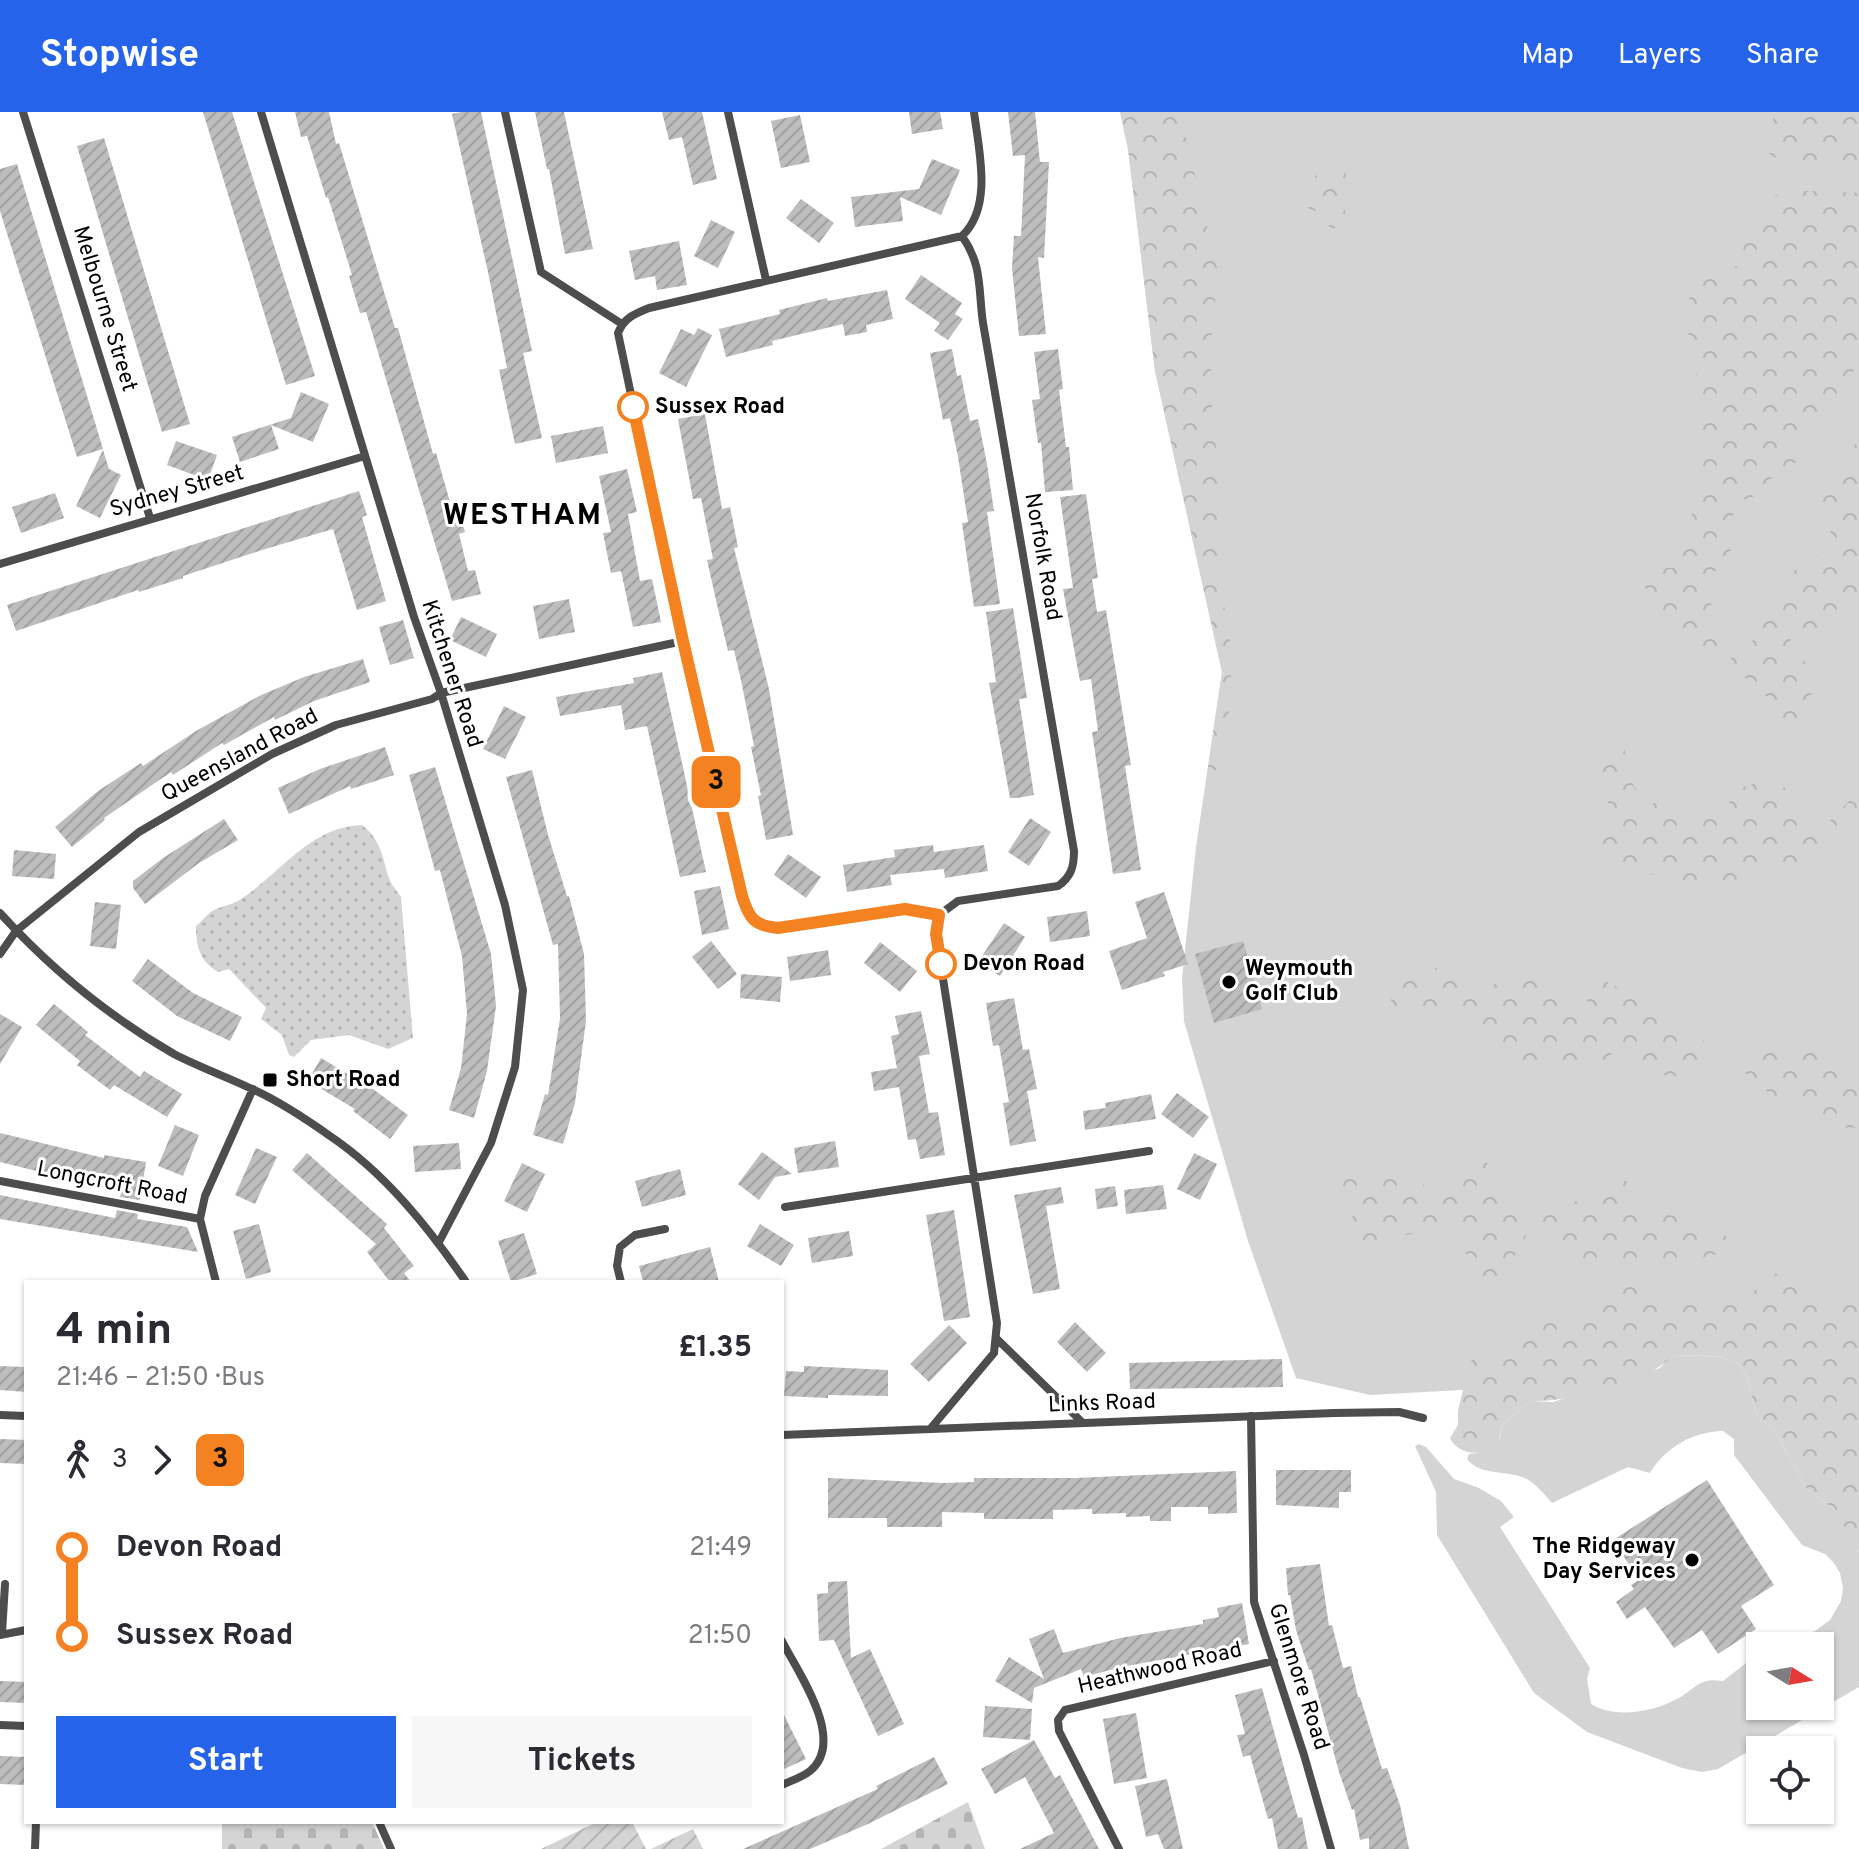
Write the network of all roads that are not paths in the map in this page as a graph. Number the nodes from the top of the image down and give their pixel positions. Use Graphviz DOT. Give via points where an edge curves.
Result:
graph roads {
  1 [pos="23,112"];
  2 [pos="261,112"];
  3 [pos="505,112"];
  4 [pos="728,112"];
  5 [pos="974,112"];
  6 [pos="962,236"];
  7 [pos="766,280"];
  8 [pos="622,324"];
  9 [pos="365,456"];
  10 [pos="150,518"];
  11 [pos="0,564"];
  12 [pos="683,641"];
  13 [pos="441,693"];
  14 [pos="0,913"];
  15 [pos="939,915"];
  16 [pos="16,931"];
  17 [pos="0,954"];
  18 [pos="253,1089"];
  19 [pos="1149,1151"];
  20 [pos="972,1178"];
  21 [pos="0,1181"];
  22 [pos="785,1207"];
  23 [pos="200,1219"];
  24 [pos="665,1229"];
  25 [pos="439,1242"];
  26 [pos="215,1280"];
  27 [pos="465,1280"];
  28 [pos="620,1280"];
  29 [pos="996,1338"];
  30 [pos="0,1415"];
  31 [pos="24,1416"];
  32 [pos="1251,1416"];
  33 [pos="1423,1418"];
  34 [pos="1083,1423"];
  35 [pos="931,1428"];
  36 [pos="784,1435"];
  37 [pos="5,1584"];
  38 [pos="24,1630"];
  39 [pos="1,1634"];
  40 [pos="784,1645"];
  41 [pos="1274,1661"];
  42 [pos="0,1725"];
  43 [pos="24,1726"];
  44 [pos="784,1784"];
  45 [pos="36,1824"];
  46 [pos="380,1824"];
  47 [pos="35,1849"];
  48 [pos="391,1849"];
  49 [pos="1119,1849"];
  50 [pos="1331,1849"];
  1 -- 10 [label="street, Melbourne Street"];
  2 -- 9 [label="street, Kitchener Road"];
  3 -- 8 [label="street" via="541,272"];
  4 -- 7 [label="street"];
  5 -- 6 [label="street" via="980,208 974,225"];
  6 -- 7 [label="street"];
  6 -- 15 [label="street, Norfolk Road" via="978,262 980,301 1074,866 1058,886 958,901"];
  7 -- 8 [label="street" via="649,308"];
  8 -- 12 [label="street" via="618,342"];
  9 -- 10 [label="street, Sydney Street"];
  9 -- 13 [label="street, Kitchener Road"];
  10 -- 11 [label="street, Sydney Street"];
  12 -- 13 [label="street, Queensland Road"];
  12 -- 15 [label="street" via="749,918 778,928 905,909"];
  13 -- 16 [label="street, Queensland Road" via="336,725 272,754 139,832"];
  13 -- 25 [label="street, Kitchener Road" via="505,905 523,990 515,1067 491,1143"];
  14 -- 16 [label="street"];
  15 -- 20 [label="street" via="936,934"];
  16 -- 17 [label="street, Queensland Road"];
  16 -- 18 [label="street" via="111,1015 177,1055"];
  18 -- 23 [label="street" via="205,1196"];
  18 -- 25 [label="street" via="361,1160"];
  19 -- 20 [label="street"];
  20 -- 22 [label="street"];
  20 -- 29 [label="street"];
  21 -- 23 [label="street, Longcroft Road"];
  23 -- 26 [label="street, Longcroft Road"];
  24 -- 28 [label="street" via="635,1235 620,1247"];
  25 -- 27 [label="street"];
  29 -- 34 [label="street"];
  29 -- 35 [label="street" via="994,1353"];
  30 -- 31 [label="street"];
  32 -- 33 [label="street, Links Road" via="1399,1412"];
  32 -- 34 [label="street, Links Road"];
  32 -- 41 [label="street, Glenmore Road" via="1254,1602"];
  34 -- 35 [label="street, Links Road"];
  35 -- 36 [label="street, Links Road"];
  37 -- 39 [label="street"];
  38 -- 39 [label="street"];
  40 -- 44 [label="street" via="823,1723 824,1740 810,1771"];
  41 -- 49 [label="street, Heathwood Road" via="1065,1710 1059,1731"];
  41 -- 50 [label="street, Glenmore Road"];
  42 -- 43 [label="street"];
  45 -- 47 [label="street"];
  46 -- 48 [label="street"];
}
